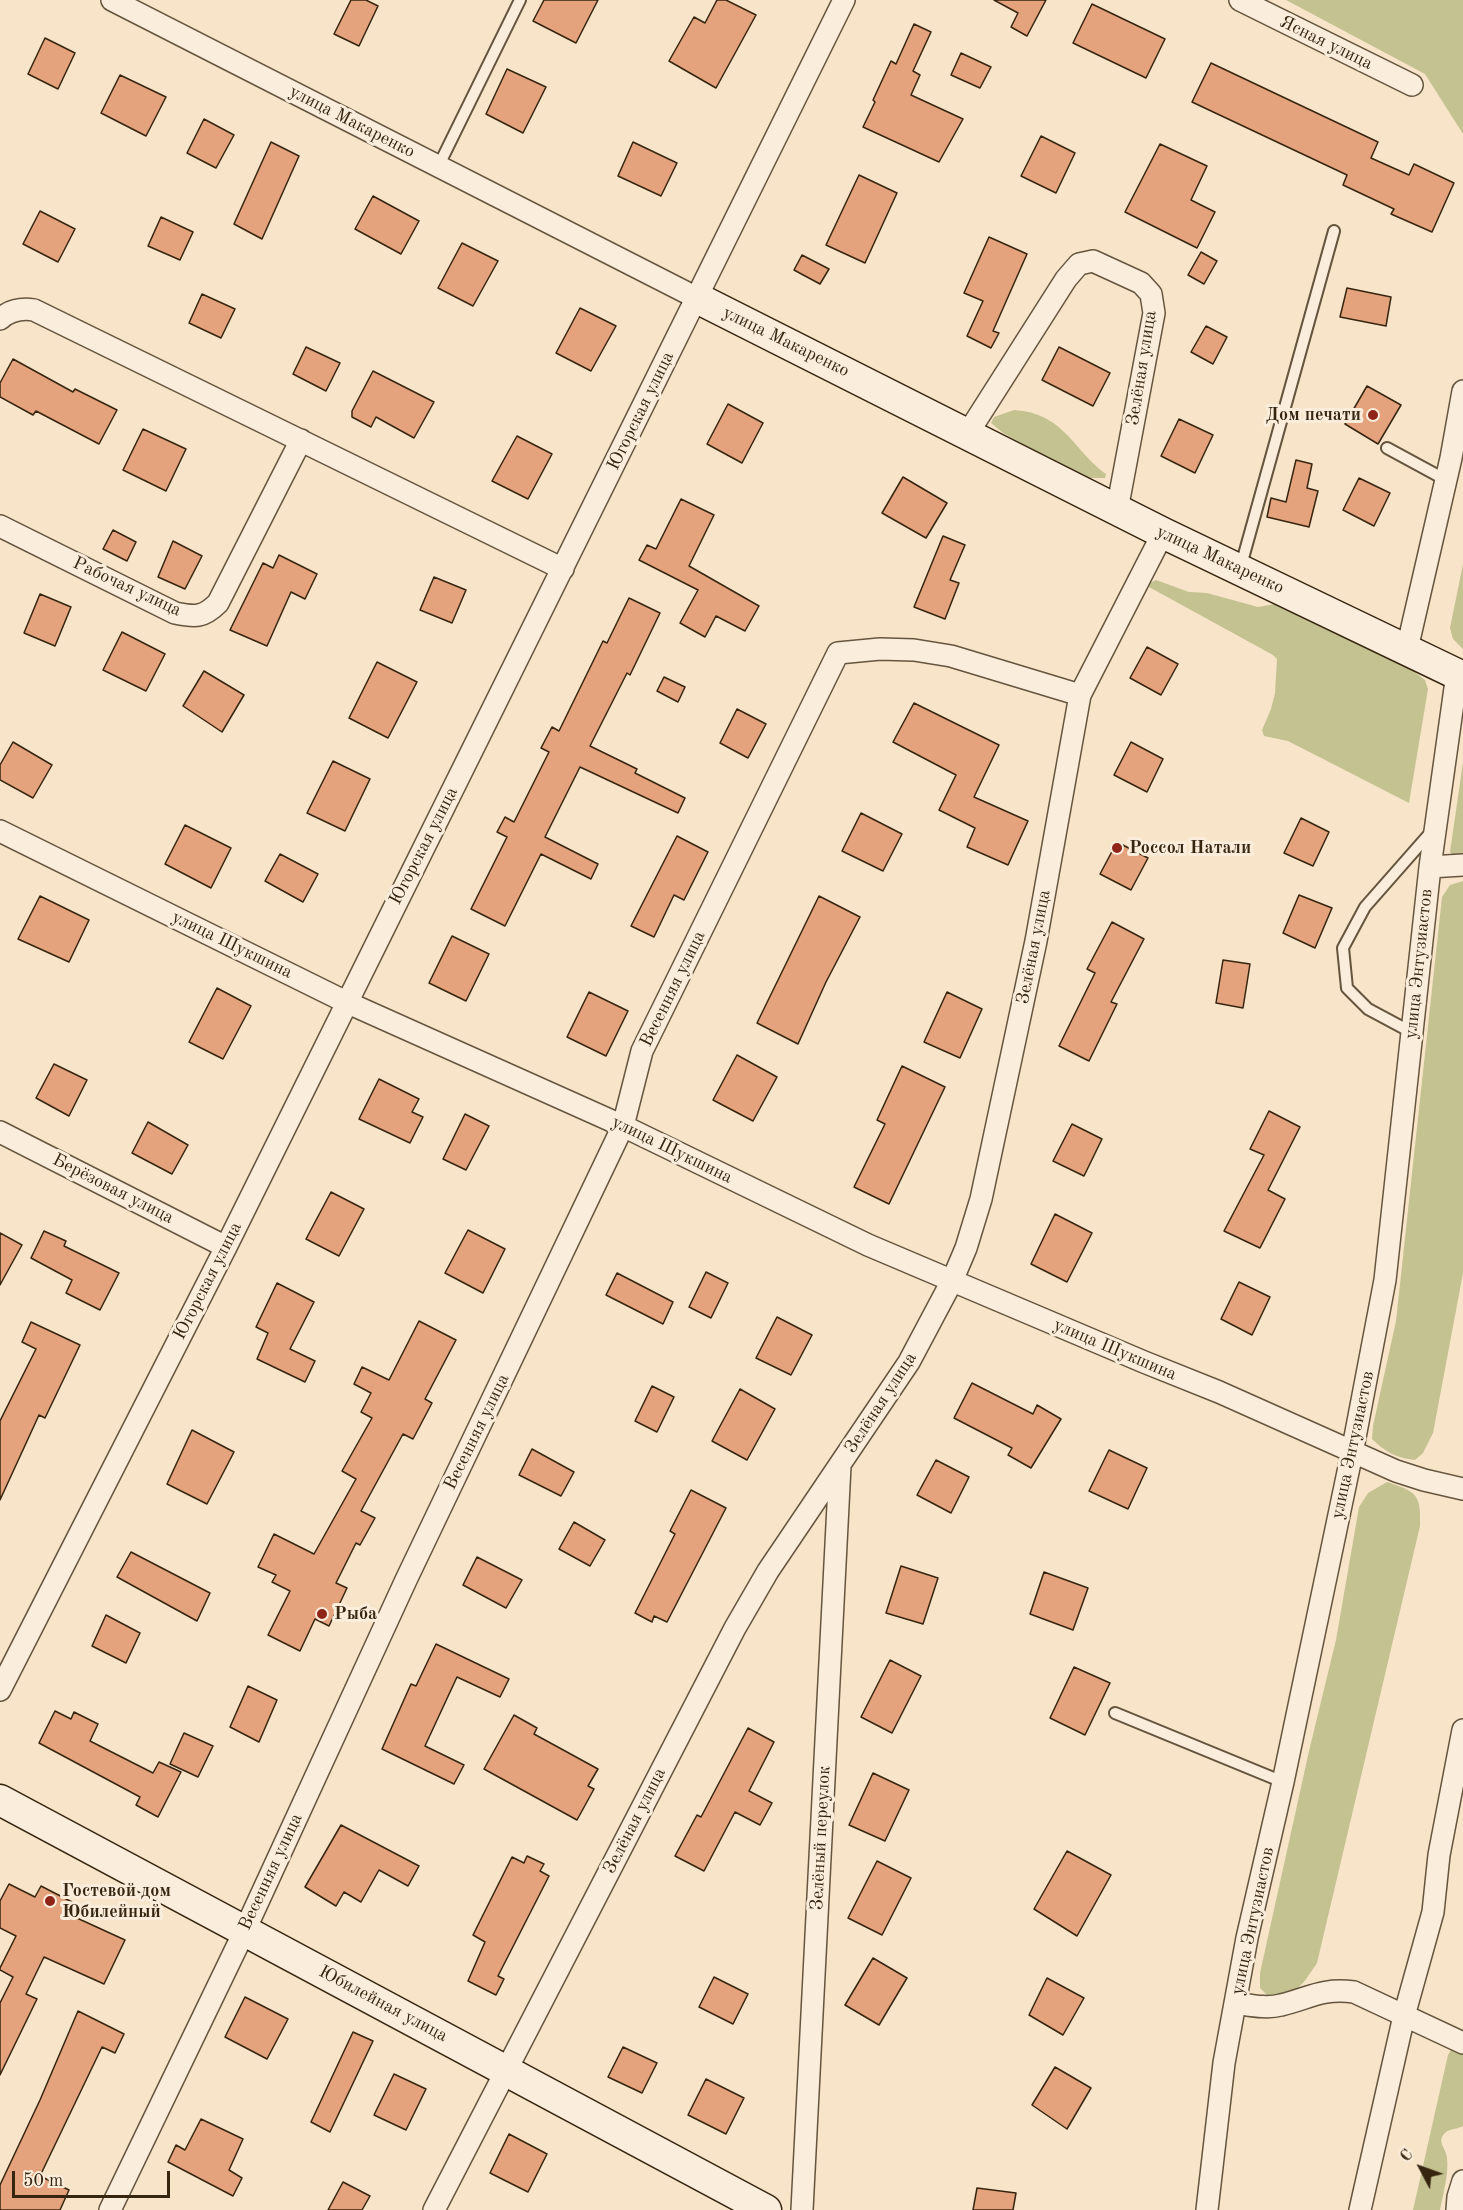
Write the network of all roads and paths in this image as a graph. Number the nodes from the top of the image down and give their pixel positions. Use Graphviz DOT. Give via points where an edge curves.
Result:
graph roads {
  1 [pos="112,0"];
  2 [pos="520,0"];
  3 [pos="844,0"];
  4 [pos="1240,0"];
  5 [pos="1412,85"];
  6 [pos="438,167"];
  7 [pos="1334,231"];
  8 [pos="698,298"];
  9 [pos="0,319"];
  10 [pos="1463,391"];
  11 [pos="968,433"];
  12 [pos="301,440"];
  13 [pos="1387,448"];
  14 [pos="1446,480"];
  15 [pos="1117,510"];
  16 [pos="0,526"];
  17 [pos="1163,533"];
  18 [pos="563,569"];
  19 [pos="1240,569"];
  20 [pos="1407,649"];
  21 [pos="1460,675"];
  22 [pos="1080,695"];
  23 [pos="1435,828"];
  24 [pos="0,831"];
  25 [pos="1463,865"];
  26 [pos="1430,867"];
  27 [pos="346,1002"];
  28 [pos="1412,1032"];
  29 [pos="624,1126"];
  30 [pos="0,1132"];
  31 [pos="226,1247"];
  32 [pos="952,1281"];
  33 [pos="1352,1453"];
  34 [pos="840,1466"];
  35 [pos="1463,1488"];
  36 [pos="0,1690"];
  37 [pos="1115,1713"];
  38 [pos="1463,1730"];
  39 [pos="1283,1782"];
  40 [pos="0,1800"];
  41 [pos="245,1930"];
  42 [pos="1235,2003"];
  43 [pos="1404,2016"];
  44 [pos="1463,2043"];
  45 [pos="507,2071"];
  46 [pos="1463,2181"];
  47 [pos="1207,2209"];
  48 [pos="110,2210"];
  49 [pos="434,2210"];
  50 [pos="766,2210"];
  51 [pos="802,2210"];
  52 [pos="1360,2210"];
  53 [pos="1457,2210"];
  1 -- 6 [label="street, улица Макаренко"];
  2 -- 6 [label="lane"];
  3 -- 8 [label="street, Югорская улица"];
  4 -- 5 [label="street, Ясная улица"];
  6 -- 8 [label="street, улица Макаренко"];
  7 -- 19 [label="lane"];
  8 -- 11 [label="street, улица Макаренко"];
  8 -- 18 [label="street, Югорская улица"];
  9 -- 12 [label="street" via="20,308 34,310"];
  10 -- 14 [label="street"];
  11 -- 15 [label="street, улица Макаренко"];
  11 -- 15 [label="street, Зелёная улица" via="1066,279 1080,264 1093,261 1141,283 1151,294 1155,313"];
  12 -- 16 [label="street, Рабочая улица" via="218,603 208,613 192,617 175,613"];
  12 -- 18 [label="street"];
  13 -- 14 [label="lane"];
  14 -- 20 [label="street"];
  15 -- 17 [label="street, улица Макаренко"];
  17 -- 19 [label="street, улица Макаренко"];
  17 -- 22 [label="street, Зелёная улица"];
  18 -- 27 [label="street, Югорская улица"];
  19 -- 20 [label="street, улица Макаренко"];
  20 -- 21 [label="street, улица Макаренко"];
  21 -- 23 [label="street, улица Энтузиастов"];
  22 -- 29 [label="street, Весенняя улица" via="951,656 880,649 838,653 642,1051"];
  22 -- 32 [label="street, Зелёная улица" via="1036,941 981,1199"];
  23 -- 26 [label="street, улица Энтузиастов"];
  23 -- 28 [label="lane" via="1365,907 1343,948 1347,988 1368,1009"];
  24 -- 27 [label="street, улица Шукшина"];
  25 -- 26 [label="street"];
  26 -- 28 [label="street, улица Энтузиастов"];
  27 -- 29 [label="street, улица Шукшина"];
  27 -- 31 [label="street, Югорская улица"];
  28 -- 33 [label="street, улица Энтузиастов" via="1385,1280"];
  29 -- 32 [label="street, улица Шукшина" via="868,1245"];
  29 -- 41 [label="street, Весенняя улица" via="406,1580"];
  30 -- 31 [label="street, Берёзовая улица"];
  31 -- 36 [label="street, Югорская улица"];
  32 -- 33 [label="street, улица Шукшина" via="1219,1392"];
  32 -- 34 [label="street, Зелёная улица" via="909,1362"];
  33 -- 35 [label="street, улица Шукшина" via="1424,1480"];
  33 -- 39 [label="street, улица Энтузиастов"];
  34 -- 45 [label="street, Зелёная улица" via="768,1571 735,1628"];
  34 -- 51 [label="street, Зелёный переулок"];
  37 -- 39 [label="lane"];
  38 -- 43 [label="street" via="1439,1855 1433,1912"];
  39 -- 42 [label="street, улица Энтузиастов" via="1246,1938"];
  40 -- 41 [label="street, Юбилейная улица"];
  41 -- 45 [label="street, Юбилейная улица"];
  41 -- 48 [label="street, Весенняя улица"];
  42 -- 43 [label="street" via="1280,2006 1336,1990 1354,1992"];
  42 -- 47 [label="street, улица Энтузиастов"];
  43 -- 44 [label="street"];
  43 -- 52 [label="street"];
  45 -- 49 [label="street, Зелёная улица"];
  45 -- 50 [label="street, Юбилейная улица"];
  46 -- 53 [label="street"];
}
